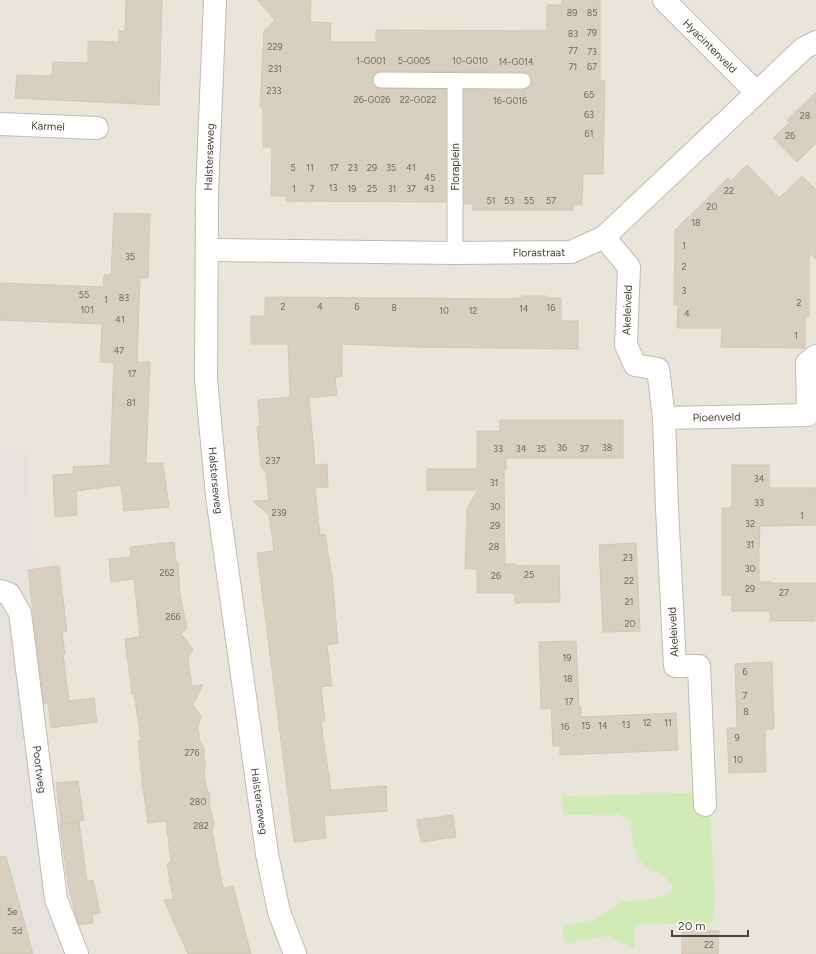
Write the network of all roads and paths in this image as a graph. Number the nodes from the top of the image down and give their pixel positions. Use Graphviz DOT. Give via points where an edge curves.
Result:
graph roads {
  1 [pos="215,0"];
  2 [pos="664,0"];
  3 [pos="816,42"];
  4 [pos="381,80"];
  5 [pos="455,81"];
  6 [pos="523,81"];
  7 [pos="756,92"];
  8 [pos="0,124"];
  9 [pos="97,128"];
  10 [pos="604,237"];
  11 [pos="207,250"];
  12 [pos="455,253"];
  13 [pos="811,359"];
  14 [pos="664,418"];
  15 [pos="0,591"];
  16 [pos="705,805"];
  17 [pos="77,954"];
  18 [pos="296,954"];
  1 -- 11 [label="street, Halsterseweg"];
  2 -- 7 [label="street, Hyacintenveld"];
  3 -- 7 [label="street, Florastraat" via="804,48"];
  4 -- 5 [label="lane"];
  5 -- 6 [label="lane"];
  5 -- 12 [label="lane, Floraplein"];
  7 -- 10 [label="street, Florastraat"];
  8 -- 9 [label="street, Karmel"];
  10 -- 12 [label="street, Florastraat" via="571,252"];
  10 -- 14 [label="street, Akeleiveld" via="629,267 626,344 635,365 658,369"];
  11 -- 12 [label="street, Florastraat"];
  11 -- 18 [label="street, Halsterseweg" via="206,379 217,496 266,854 279,912"];
  13 -- 14 [label="street, Pioenveld" via="808,415"];
  14 -- 16 [label="street, Akeleiveld" via="675,666 699,666"];
  15 -- 17 [label="street, Poortweg" via="9,594 20,613 56,898"];
}
